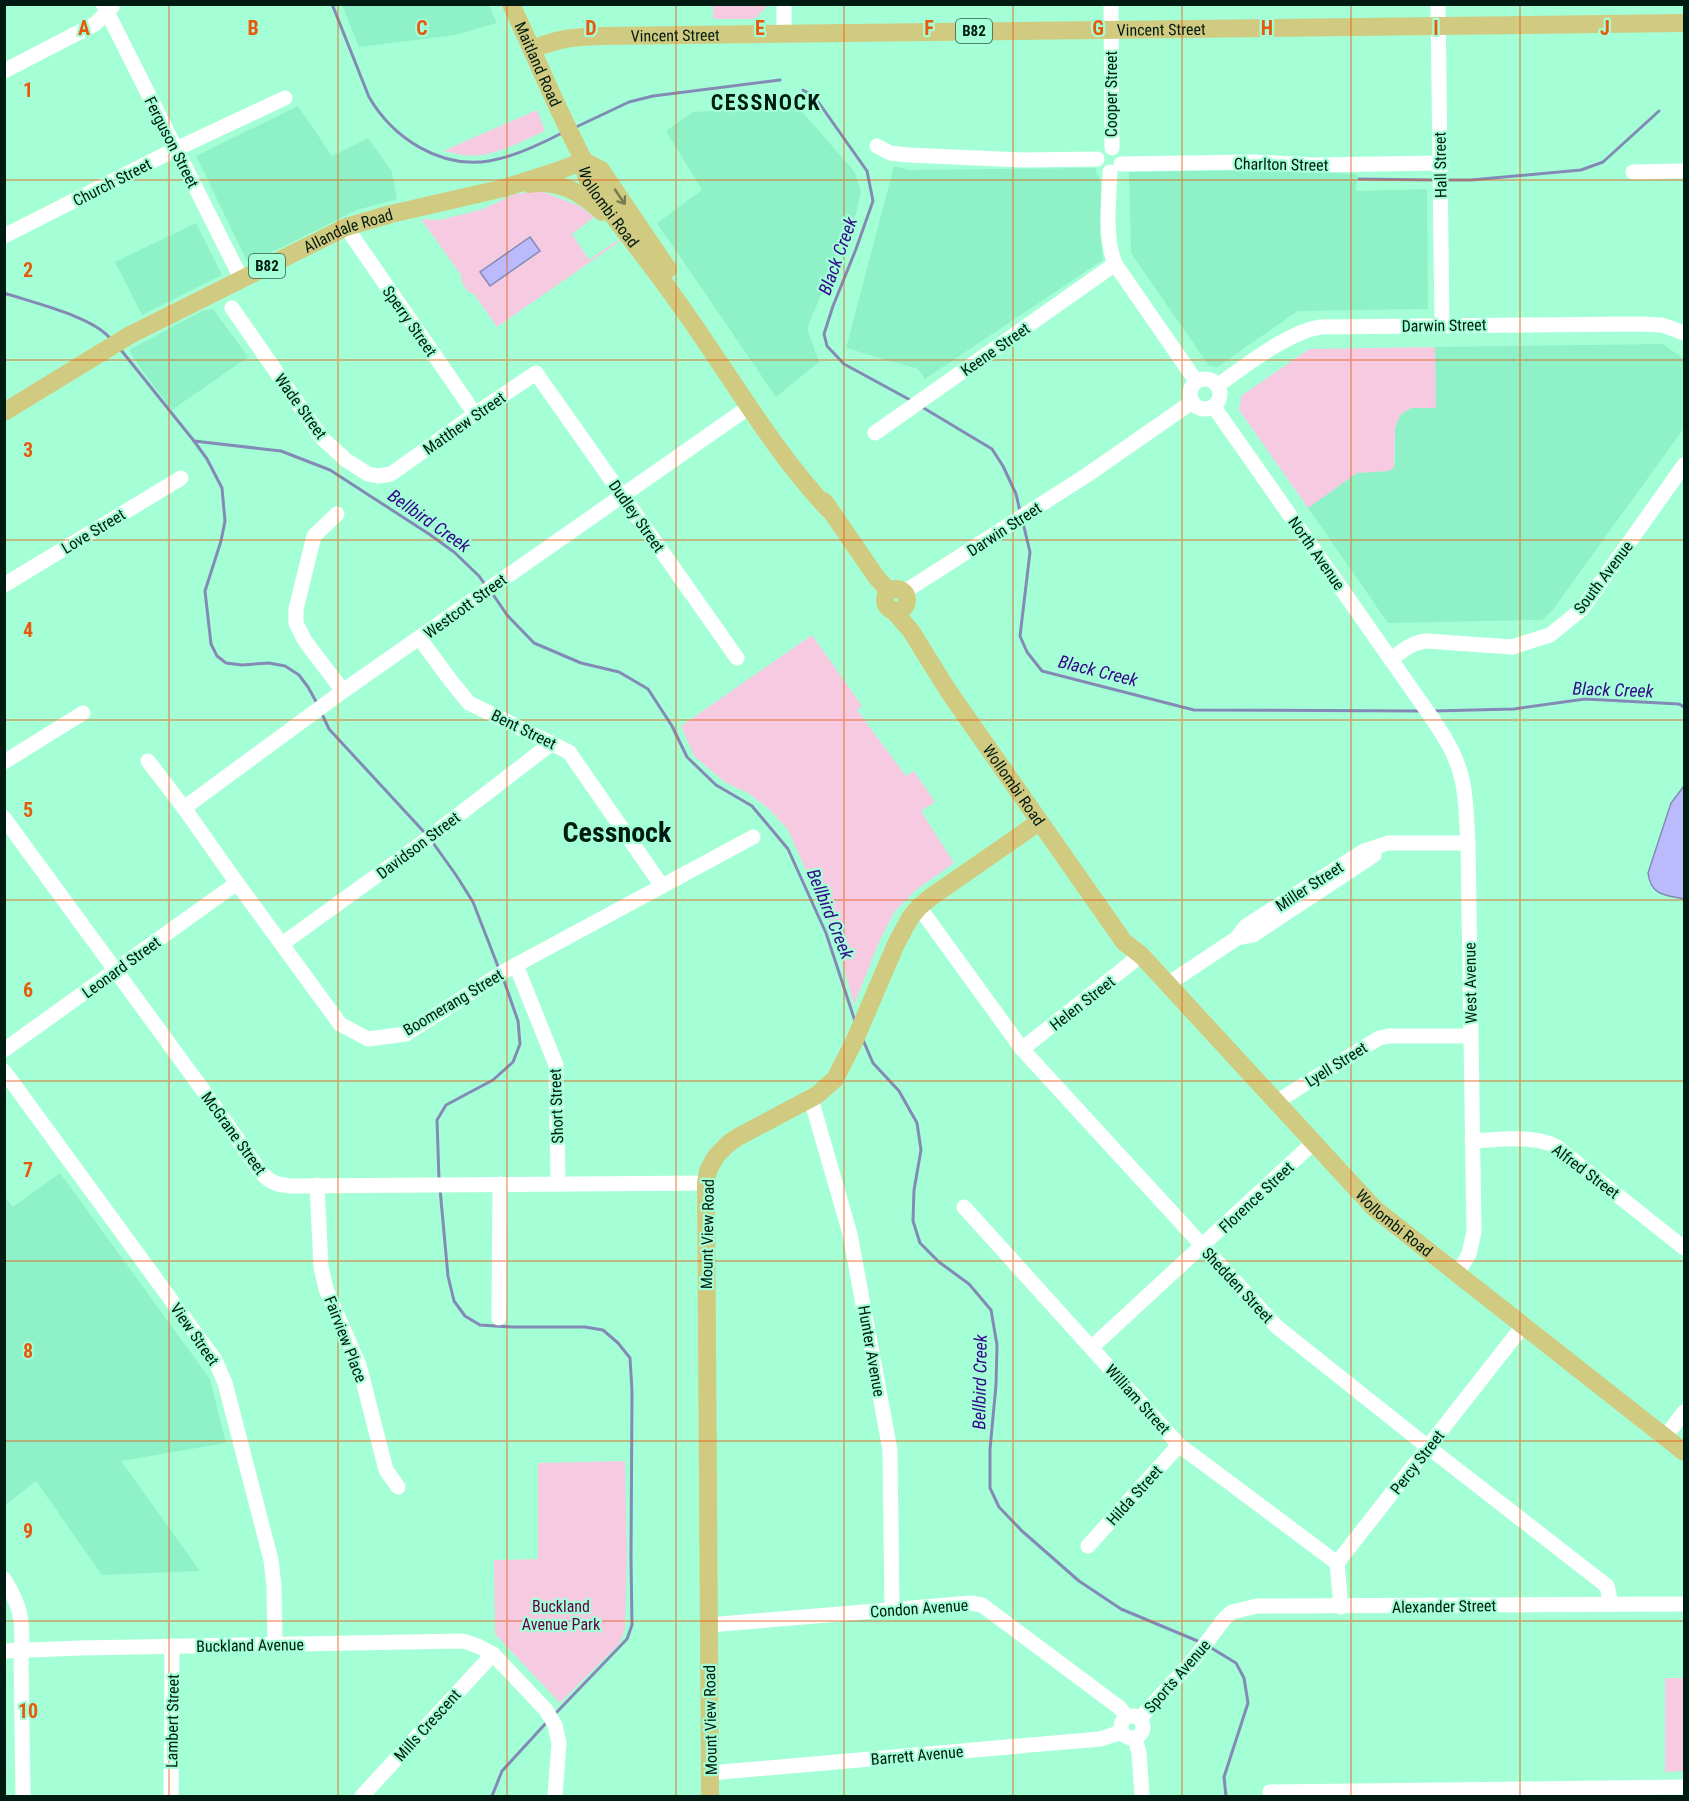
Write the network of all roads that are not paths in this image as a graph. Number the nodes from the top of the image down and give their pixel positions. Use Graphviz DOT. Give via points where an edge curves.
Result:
graph roads {
  1 [pos="511,4"];
  2 [pos="784,4"];
  3 [pos="1111,4"];
  4 [pos="1438,4"];
  5 [pos="108,7"];
  6 [pos="1684,23"];
  7 [pos="1438,25"];
  8 [pos="1111,29"];
  9 [pos="784,33"];
  10 [pos="533,50"];
  11 [pos="4,70"];
  12 [pos="285,98"];
  13 [pos="877,146"];
  14 [pos="1112,148"];
  15 [pos="176,150"];
  16 [pos="1097,159"];
  17 [pos="584,160"];
  18 [pos="1116,168"];
  19 [pos="1684,171"];
  20 [pos="1633,172"];
  21 [pos="1441,174"];
  22 [pos="504,188"];
  23 [pos="346,227"];
  24 [pos="624,231"];
  25 [pos="4,236"];
  26 [pos="1115,264"];
  27 [pos="241,279"];
  28 [pos="232,308"];
  29 [pos="1442,325"];
  30 [pos="1684,333"];
  31 [pos="536,373"];
  32 [pos="745,381"];
  33 [pos="1196,381"];
  34 [pos="1218,385"];
  35 [pos="1192,402"];
  36 [pos="1214,406"];
  37 [pos="749,407"];
  38 [pos="4,412"];
  39 [pos="475,414"];
  40 [pos="772,422"];
  41 [pos="874,433"];
  42 [pos="1684,465"];
  43 [pos="391,474"];
  44 [pos="181,478"];
  45 [pos="622,495"];
  46 [pos="829,510"];
  47 [pos="337,514"];
  48 [pos="4,585"];
  49 [pos="898,600"];
  50 [pos="420,639"];
  51 [pos="737,658"];
  52 [pos="1391,660"];
  53 [pos="344,691"];
  54 [pos="1419,699"];
  55 [pos="83,713"];
  56 [pos="552,743"];
  57 [pos="4,762"];
  58 [pos="148,762"];
  59 [pos="1020,779"];
  60 [pos="184,808"];
  61 [pos="4,818"];
  62 [pos="1039,822"];
  63 [pos="753,837"];
  64 [pos="1468,843"];
  65 [pos="1071,851"];
  66 [pos="237,883"];
  67 [pos="662,886"];
  68 [pos="919,907"];
  69 [pos="282,944"];
  70 [pos="1141,955"];
  71 [pos="115,971"];
  72 [pos="506,971"];
  73 [pos="1168,984"];
  74 [pos="1471,1036"];
  75 [pos="1022,1049"];
  76 [pos="4,1050"];
  77 [pos="4,1071"];
  78 [pos="811,1099"];
  79 [pos="1276,1102"];
  80 [pos="1472,1141"];
  81 [pos="1313,1143"];
  82 [pos="558,1183"];
  83 [pos="706,1183"];
  84 [pos="500,1184"];
  85 [pos="317,1185"];
  86 [pos="964,1207"];
  87 [pos="1202,1246"];
  88 [pos="1684,1248"];
  89 [pos="1456,1274"];
  90 [pos="499,1318"];
  91 [pos="1523,1326"];
  92 [pos="1092,1347"];
  93 [pos="1684,1412"];
  94 [pos="1665,1437"];
  95 [pos="1179,1445"];
  96 [pos="1428,1448"];
  97 [pos="1684,1452"];
  98 [pos="398,1487"];
  99 [pos="1088,1546"];
  100 [pos="1337,1563"];
  101 [pos="4,1579"];
  102 [pos="1611,1604"];
  103 [pos="1684,1604"];
  104 [pos="1341,1606"];
  105 [pos="892,1610"];
  106 [pos="709,1625"];
  107 [pos="1215,1632"];
  108 [pos="275,1644"];
  109 [pos="172,1646"];
  110 [pos="21,1650"];
  111 [pos="4,1652"];
  112 [pos="492,1654"];
  113 [pos="1131,1726"];
  114 [pos="710,1773"];
  115 [pos="1684,1787"];
  116 [pos="1270,1792"];
  117 [pos="1142,1795"];
  118 [pos="23,1797"];
  119 [pos="171,1797"];
  120 [pos="362,1797"];
  121 [pos="555,1797"];
  122 [pos="710,1797"];
  1 -- 10 [label="main road, Maitland Road"];
  2 -- 9 [label="street"];
  3 -- 8 [label="street, Cooper Street"];
  4 -- 7 [label="street, Hall Street"];
  5 -- 11 [label="street" via="95,24"];
  5 -- 15 [label="street, Ferguson Street"];
  6 -- 7 [label="main road, Vincent Street / B82"];
  7 -- 8 [label="main road, Vincent Street / B82"];
  7 -- 21 [label="street, Hall Street"];
  8 -- 9 [label="main road, Vincent Street / B82"];
  8 -- 14 [label="street, Cooper Street"];
  9 -- 10 [label="main road, Vincent Street / B82" via="568,37"];
  10 -- 17 [label="main road, Maitland Road"];
  12 -- 15 [label="street, Church Street"];
  13 -- 16 [label="street" via="890,153 1024,160"];
  14 -- 16 [label="street" via="1102,150"];
  14 -- 18 [label="street" via="1120,153"];
  15 -- 25 [label="street, Church Street"];
  15 -- 27 [label="street, Ferguson Street"];
  16 -- 18 [label="street" via="1101,169"];
  17 -- 22 [label="main road, Allandale Road / B82"];
  17 -- 24 [label="main road, Wollombi Road" via="587,179"];
  17 -- 32 [label="main road, Wollombi Road, one-way" via="601,170"];
  18 -- 21 [label="street, Charlton Street" via="1253,162"];
  18 -- 26 [label="street" via="1109,231"];
  19 -- 20 [label="street"];
  21 -- 29 [label="street, Hall Street"];
  22 -- 23 [label="main road, Allandale Road / B82"];
  22 -- 24 [label="main road" via="535,183 573,190"];
  23 -- 27 [label="main road, Allandale Road / B82"];
  23 -- 39 [label="street, Sperry Street"];
  24 -- 37 [label="main road, Wollombi Road"];
  26 -- 33 [label="street"];
  26 -- 41 [label="street, Keene Street"];
  27 -- 38 [label="main road, Allandale Road / B82" via="103,350"];
  28 -- 43 [label="street, Wade Street" via="322,438 363,471 378,476"];
  29 -- 30 [label="street, Darwin Street" via="1640,324 1662,325"];
  29 -- 34 [label="street, Darwin Street" via="1306,330"];
  31 -- 39 [label="street, Matthew Street"];
  31 -- 45 [label="street, Dudley Street"];
  32 -- 37 [label="main road"];
  32 -- 40 [label="main road, Wollombi Road"];
  33 -- 34 [label="street" via="1206,378"];
  33 -- 35 [label="street" via="1190,391"];
  34 -- 36 [label="street" via="1221,396"];
  35 -- 36 [label="street" via="1202,409"];
  35 -- 49 [label="street, Darwin Street"];
  36 -- 52 [label="street, North Avenue"];
  37 -- 40 [label="main road"];
  37 -- 45 [label="street, Westcott Street"];
  37 -- 46 [label="main road, Wollombi Road"];
  39 -- 43 [label="street, Matthew Street"];
  40 -- 46 [label="main road, Wollombi Road"];
  42 -- 52 [label="street, South Avenue" via="1582,609 1550,635 1512,647 1418,642"];
  44 -- 48 [label="street, Love Street"];
  45 -- 50 [label="street, Westcott Street"];
  45 -- 51 [label="street, Dudley Street"];
  46 -- 49 [label="main road, Wollombi Road" via="877,578"];
  47 -- 53 [label="street" via="314,536 296,623 305,641"];
  49 -- 59 [label="main road, Wollombi Road"];
  49 -- 62 [label="main road, Wollombi Road" via="910,631"];
  50 -- 53 [label="street, Westcott Street"];
  50 -- 56 [label="street, Bent Street" via="469,703"];
  52 -- 54 [label="street, North Avenue"];
  53 -- 60 [label="street, Westcott Street"];
  54 -- 64 [label="street, West Avenue" via="1459,766"];
  55 -- 57 [label="street"];
  56 -- 67 [label="street, Bent Street" via="569,752"];
  56 -- 69 [label="street, Davidson Street"];
  58 -- 60 [label="street, Boomerang Street"];
  59 -- 62 [label="main road" via="1039,812"];
  59 -- 65 [label="main road, Wollombi Road"];
  60 -- 66 [label="street, Boomerang Street"];
  61 -- 71 [label="street, McGrane Street"];
  62 -- 65 [label="main road" via="1048,825"];
  62 -- 68 [label="main road, Mount View Road"];
  62 -- 70 [label="main road, Wollombi Road" via="1124,942"];
  63 -- 67 [label="street, Boomerang Street"];
  64 -- 73 [label="street, Miller Street" via="1388,843 1364,851 1246,926 1237,938"];
  64 -- 74 [label="street, West Avenue"];
  65 -- 70 [label="main road, Wollombi Road" via="1132,936"];
  66 -- 69 [label="street, Boomerang Street"];
  66 -- 71 [label="street, Leonard Street"];
  67 -- 72 [label="street, Boomerang Street"];
  68 -- 75 [label="street, Shedden Street"];
  68 -- 78 [label="main road, Mount View Road" via="896,944 835,1079"];
  69 -- 72 [label="street, Boomerang Street" via="340,1024 368,1039 406,1034"];
  70 -- 73 [label="main road, Wollombi Road"];
  70 -- 75 [label="street, Helen Street"];
  71 -- 76 [label="street, Leonard Street"];
  71 -- 85 [label="street, McGrane Street" via="266,1179 279,1186"];
  72 -- 82 [label="street, Short Street" via="556,1065"];
  73 -- 79 [label="main road, Wollombi Road"];
  74 -- 79 [label="street, Lyell Street" via="1379,1038"];
  74 -- 80 [label="street, West Avenue"];
  75 -- 87 [label="street, Shedden Street"];
  77 -- 108 [label="street, View Street" via="215,1360 225,1383 271,1560"];
  78 -- 83 [label="main road, Mount View Road" via="729,1143 712,1163"];
  78 -- 105 [label="street, Hunter Avenue" via="850,1233 890,1450"];
  79 -- 81 [label="main road, Wollombi Road"];
  80 -- 88 [label="street, Alfred Street" via="1548,1142"];
  80 -- 89 [label="street, West Avenue" via="1473,1240"];
  81 -- 87 [label="street, Florence Street"];
  81 -- 89 [label="main road, Wollombi Road" via="1375,1209"];
  82 -- 83 [label="street, McGrane Street"];
  82 -- 84 [label="street, McGrane Street"];
  83 -- 106 [label="main road, Mount View Road"];
  84 -- 85 [label="street, McGrane Street"];
  84 -- 90 [label="street"];
  85 -- 98 [label="street, Fairview Place" via="321,1267 326,1289 359,1365 386,1470"];
  86 -- 92 [label="street, William Street"];
  87 -- 92 [label="street, Florence Street"];
  87 -- 96 [label="street, Shedden Street" via="1277,1327"];
  89 -- 91 [label="main road, Wollombi Road"];
  91 -- 94 [label="main road, Wollombi Road"];
  91 -- 96 [label="street, Percy Street"];
  92 -- 95 [label="street, William Street"];
  93 -- 94 [label="street"];
  94 -- 97 [label="main road, Wollombi Road"];
  95 -- 99 [label="street, Hilda Street"];
  95 -- 100 [label="street, William Street"];
  96 -- 100 [label="street, Percy Street"];
  96 -- 102 [label="street, Shedden Street" via="1607,1586"];
  100 -- 104 [label="street"];
  101 -- 110 [label="street" via="17,1603 23,1629"];
  102 -- 103 [label="street, Alexander Street"];
  102 -- 104 [label="street, Alexander Street"];
  104 -- 107 [label="street, Alexander Street" via="1244,1608 1232,1612"];
  105 -- 106 [label="street, Condon Avenue"];
  105 -- 113 [label="street, Condon Avenue" via="982,1605 1120,1708"];
  106 -- 114 [label="main road, Mount View Road"];
  107 -- 113 [label="street, Sports Avenue"];
  108 -- 109 [label="street, Buckland Avenue"];
  108 -- 112 [label="street, Buckland Avenue" via="464,1641"];
  109 -- 110 [label="street, Buckland Avenue"];
  109 -- 119 [label="street, Lambert Street"];
  110 -- 111 [label="street, Buckland Avenue"];
  110 -- 118 [label="street"];
  112 -- 120 [label="street, Mills Crescent"];
  112 -- 121 [label="street" via="546,1710 555,1725 559,1743"];
  113 -- 114 [label="street, Barrett Avenue" via="1101,1739"];
  113 -- 117 [label="street" via="1139,1753"];
  114 -- 122 [label="main road, Mount View Road"];
  115 -- 116 [label="street"];
}
